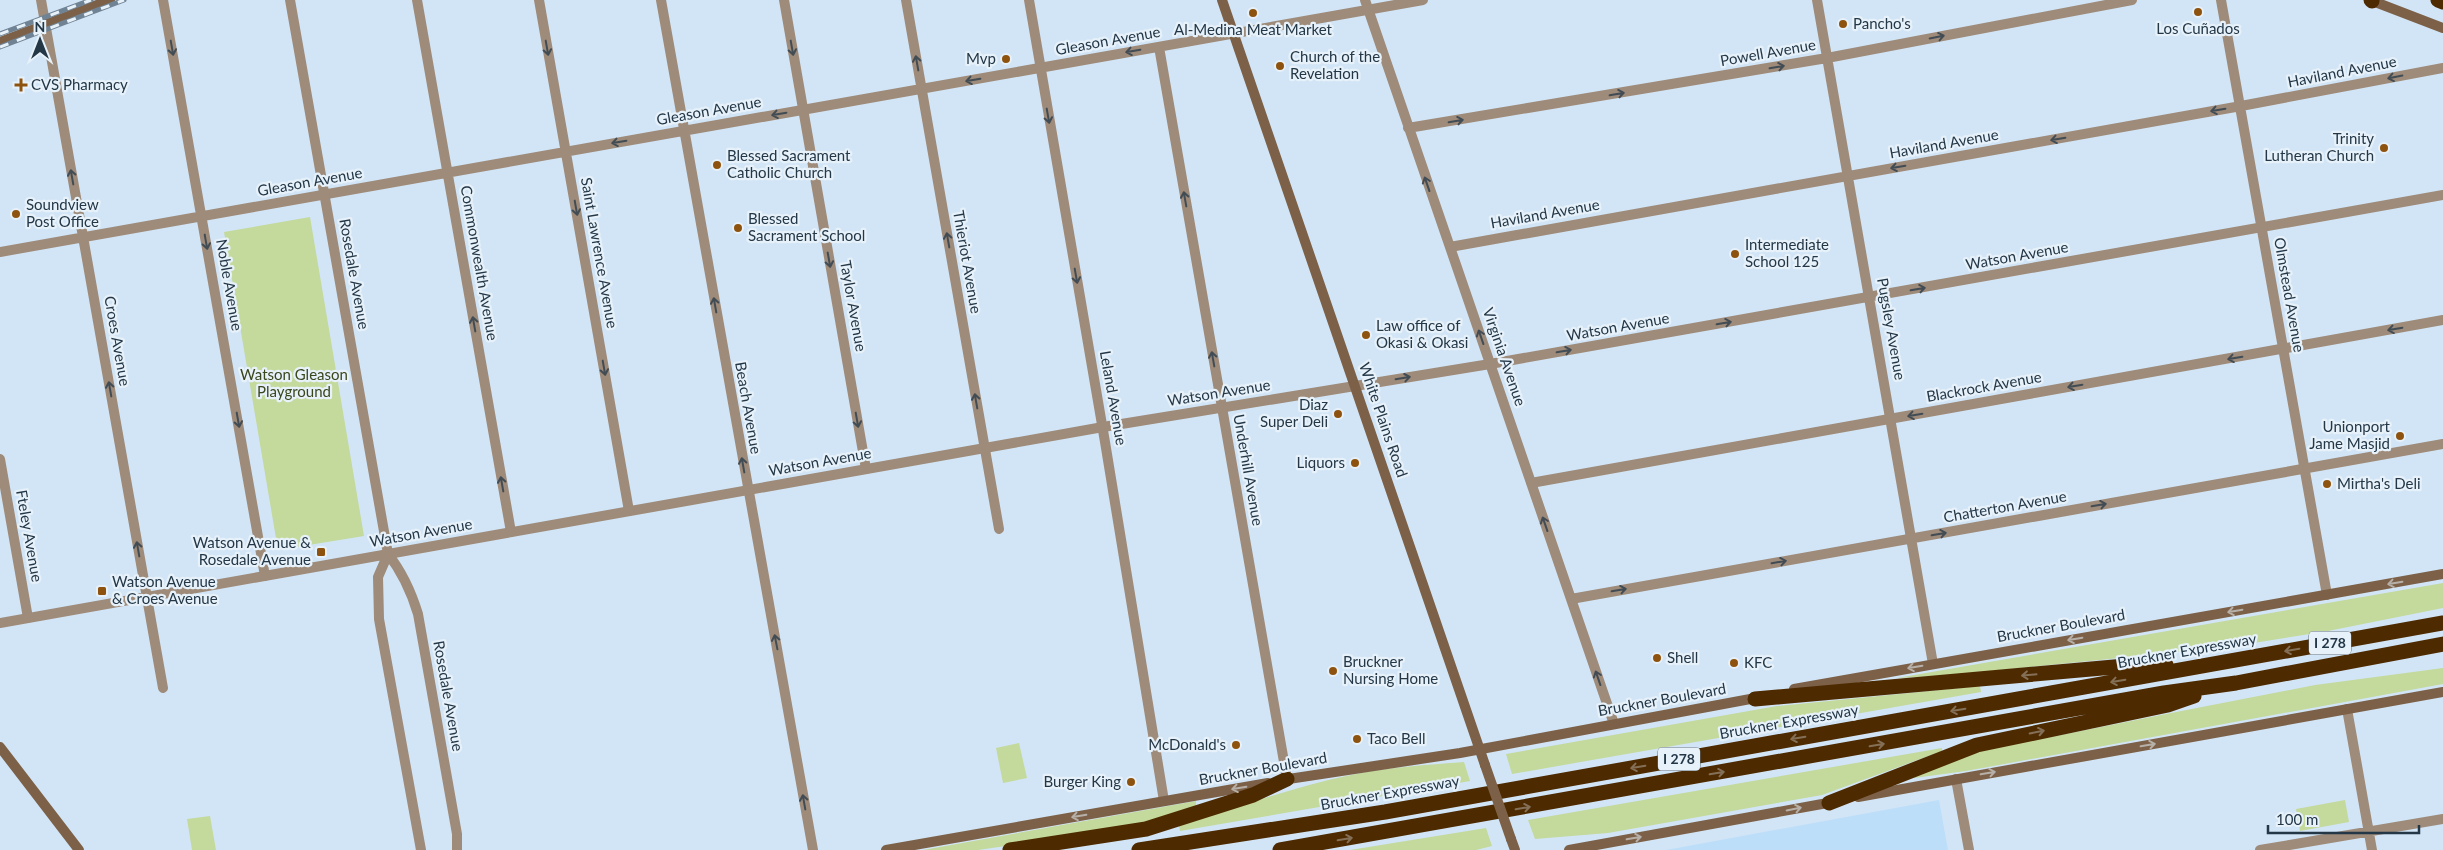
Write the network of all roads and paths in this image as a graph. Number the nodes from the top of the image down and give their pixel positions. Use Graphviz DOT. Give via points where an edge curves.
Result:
graph roads {
  1 [pos="41,0"];
  2 [pos="110,0"];
  3 [pos="163,0"];
  4 [pos="290,0"];
  5 [pos="417,0"];
  6 [pos="539,0"];
  7 [pos="661,0"];
  8 [pos="784,0"];
  9 [pos="906,0"];
  10 [pos="1029,0"];
  11 [pos="1222,0"];
  12 [pos="1423,0"];
  13 [pos="1817,0"];
  14 [pos="2132,0"];
  15 [pos="2222,0"];
  16 [pos="2371,0"];
  17 [pos="2438,0"];
  18 [pos="2443,2"];
  19 [pos="1367,5"];
  20 [pos="45,25"];
  21 [pos="2443,28"];
  22 [pos="1234,34"];
  23 [pos="0,42"];
  24 [pos="1159,47"];
  25 [pos="1827,58"];
  26 [pos="1040,68"];
  27 [pos="2443,68"];
  28 [pos="922,89"];
  29 [pos="2241,106"];
  30 [pos="803,110"];
  31 [pos="1408,128"];
  32 [pos="684,131"];
  33 [pos="566,152"];
  34 [pos="448,173"];
  35 [pos="1849,176"];
  36 [pos="325,194"];
  37 [pos="2443,195"];
  38 [pos="201,216"];
  39 [pos="2262,228"];
  40 [pos="83,237"];
  41 [pos="1450,246"];
  42 [pos="0,252"];
  43 [pos="1870,298"];
  44 [pos="2443,320"];
  45 [pos="2283,349"];
  46 [pos="1490,364"];
  47 [pos="1355,386"];
  48 [pos="1222,407"];
  49 [pos="1891,419"];
  50 [pos="1102,427"];
  51 [pos="2443,444"];
  52 [pos="984,448"];
  53 [pos="0,459"];
  54 [pos="866,469"];
  55 [pos="2304,469"];
  56 [pos="1531,483"];
  57 [pos="747,490"];
  58 [pos="629,511"];
  59 [pos="999,529"];
  60 [pos="511,532"];
  61 [pos="1912,539"];
  62 [pos="388,554"];
  63 [pos="2443,574"];
  64 [pos="265,576"];
  65 [pos="2327,595"];
  66 [pos="146,597"];
  67 [pos="1572,599"];
  68 [pos="28,618"];
  69 [pos="0,622"];
  70 [pos="2443,623"];
  71 [pos="2443,644"];
  72 [pos="2443,654"];
  73 [pos="2347,661"];
  74 [pos="1933,664"];
  75 [pos="2217,664"];
  76 [pos="2236,683"];
  77 [pos="163,688"];
  78 [pos="2443,692"];
  79 [pos="1755,699"];
  80 [pos="2347,709"];
  81 [pos="1614,724"];
  82 [pos="0,747"];
  83 [pos="1479,749"];
  84 [pos="1287,779"];
  85 [pos="1956,779"];
  86 [pos="1164,801"];
  87 [pos="1829,803"];
  88 [pos="2443,819"];
  89 [pos="2369,832"];
  90 [pos="79,850"];
  91 [pos="421,850"];
  92 [pos="457,850"];
  93 [pos="813,850"];
  94 [pos="886,850"];
  95 [pos="1010,850"];
  96 [pos="1139,850"];
  97 [pos="1280,850"];
  98 [pos="1514,850"];
  99 [pos="1569,850"];
  100 [pos="1969,850"];
  101 [pos="2260,850"];
  102 [pos="2372,850"];
  1 -- 20 [label="street, Croes Avenue"];
  2 -- 20 [label="main road"];
  3 -- 38 [label="street, Noble Avenue, one-way"];
  4 -- 36 [label="street, Rosedale Avenue"];
  5 -- 34 [label="street, Commonwealth Avenue"];
  6 -- 33 [label="street, Saint Lawrence Avenue, one-way"];
  7 -- 32 [label="street, Beach Avenue"];
  8 -- 30 [label="street, Taylor Avenue, one-way"];
  28 -- 9 [label="street, Thieriot Avenue, one-way"];
  10 -- 26 [label="street, Leland Avenue"];
  11 -- 22 [label="main road, White Plains Road"];
  12 -- 19 [label="street, Gleason Avenue"];
  13 -- 25 [label="street, Pugsley Avenue"];
  25 -- 14 [label="street, Powell Avenue, one-way"];
  15 -- 29 [label="street, Olmstead Avenue"];
  16 -- 21 [label="main road"];
  17 -- 18 [label="highway"];
  19 -- 22 [label="street, Gleason Avenue"];
  19 -- 31 [label="street, Virginia Avenue"];
  20 -- 23 [label="main road"];
  40 -- 20 [label="street, Croes Avenue, one-way"];
  22 -- 24 [label="street, Gleason Avenue"];
  22 -- 47 [label="main road, White Plains Road"];
  24 -- 26 [label="street, Gleason Avenue, one-way"];
  48 -- 24 [label="street, Underhill Avenue, one-way"];
  31 -- 25 [label="street, Powell Avenue, one-way"];
  25 -- 35 [label="street, Pugsley Avenue"];
  26 -- 28 [label="street, Gleason Avenue, one-way"];
  26 -- 50 [label="street, Leland Avenue, one-way"];
  27 -- 29 [label="street, Haviland Avenue, one-way"];
  28 -- 30 [label="street, Gleason Avenue"];
  52 -- 28 [label="street, Thieriot Avenue, one-way"];
  29 -- 35 [label="street, Haviland Avenue, one-way"];
  29 -- 39 [label="street, Olmstead Avenue"];
  30 -- 32 [label="street, Gleason Avenue, one-way"];
  30 -- 54 [label="street, Taylor Avenue, one-way"];
  41 -- 31 [label="street, Virginia Avenue, one-way"];
  32 -- 33 [label="street, Gleason Avenue, one-way"];
  57 -- 32 [label="street, Beach Avenue, one-way"];
  33 -- 34 [label="street, Gleason Avenue"];
  33 -- 58 [label="street, Saint Lawrence Avenue, one-way"];
  34 -- 36 [label="street, Gleason Avenue"];
  60 -- 34 [label="street, Commonwealth Avenue, one-way"];
  35 -- 41 [label="street, Haviland Avenue"];
  35 -- 43 [label="street, Pugsley Avenue"];
  36 -- 38 [label="street, Gleason Avenue"];
  36 -- 62 [label="street, Rosedale Avenue"];
  37 -- 39 [label="street, Watson Avenue"];
  38 -- 40 [label="street, Gleason Avenue"];
  38 -- 64 [label="street, Noble Avenue, one-way"];
  43 -- 39 [label="street, Watson Avenue, one-way"];
  39 -- 45 [label="street, Olmstead Avenue"];
  40 -- 42 [label="street, Gleason Avenue"];
  66 -- 40 [label="street, Croes Avenue, one-way"];
  46 -- 41 [label="street, Virginia Avenue, one-way"];
  46 -- 43 [label="street, Watson Avenue, one-way"];
  43 -- 49 [label="street, Pugsley Avenue"];
  44 -- 45 [label="street, Blackrock Avenue, one-way"];
  45 -- 49 [label="street, Blackrock Avenue, one-way"];
  45 -- 55 [label="street, Olmstead Avenue"];
  47 -- 46 [label="street, Watson Avenue, one-way"];
  46 -- 56 [label="street, Virginia Avenue"];
  47 -- 48 [label="street, Watson Avenue"];
  47 -- 83 [label="main road, White Plains Road"];
  48 -- 50 [label="street, Watson Avenue"];
  48 -- 84 [label="street, Underhill Avenue"];
  49 -- 56 [label="street, Blackrock Avenue"];
  49 -- 61 [label="street, Pugsley Avenue"];
  50 -- 52 [label="street, Watson Avenue"];
  50 -- 86 [label="street, Leland Avenue"];
  51 -- 55 [label="street, Chatterton Avenue"];
  52 -- 54 [label="street, Watson Avenue"];
  52 -- 59 [label="street, Thieriot Avenue"];
  53 -- 68 [label="street, Fteley Avenue"];
  54 -- 57 [label="street, Watson Avenue"];
  61 -- 55 [label="street, Chatterton Avenue, one-way"];
  55 -- 65 [label="street, Olmstead Avenue"];
  67 -- 56 [label="street, Virginia Avenue, one-way"];
  57 -- 58 [label="street, Watson Avenue"];
  93 -- 57 [label="street, Beach Avenue, one-way"];
  58 -- 60 [label="street, Watson Avenue"];
  60 -- 62 [label="street, Watson Avenue"];
  67 -- 61 [label="street, Chatterton Avenue, one-way"];
  61 -- 74 [label="street, Pugsley Avenue"];
  62 -- 64 [label="street, Watson Avenue"];
  62 -- 91 [label="street" via="378,577 379,611"];
  62 -- 92 [label="street, Rosedale Avenue" via="411,590 418,614 458,834"];
  63 -- 65 [label="main road, Bruckner Boulevard, one-way"];
  64 -- 66 [label="street, Watson Avenue"];
  65 -- 74 [label="main road, Bruckner Boulevard, one-way"];
  66 -- 68 [label="street, Watson Avenue"];
  66 -- 77 [label="street, Croes Avenue"];
  81 -- 67 [label="street, Virginia Avenue, one-way"];
  68 -- 69 [label="street, Watson Avenue"];
  70 -- 75 [label="highway, Bruckner Expressway / I 278, one-way"];
  71 -- 73 [label="highway, I 278"];
  72 -- 73 [label="highway"];
  73 -- 76 [label="highway, I 278"];
  74 -- 79 [label="main road, Bruckner Boulevard, one-way"];
  75 -- 79 [label="highway, one-way" via="2126,666"];
  75 -- 96 [label="highway, Bruckner Expressway / I 278, one-way" via="1375,813"];
  87 -- 76 [label="highway, one-way" via="1977,745 2168,704"];
  97 -- 76 [label="highway, I 278, one-way" via="2164,693"];
  78 -- 80 [label="main road"];
  79 -- 81 [label="main road, Bruckner Boulevard"];
  85 -- 80 [label="main road, one-way"];
  80 -- 89 [label="street"];
  81 -- 83 [label="main road, Bruckner Boulevard"];
  82 -- 90 [label="main road"];
  83 -- 84 [label="main road, Bruckner Boulevard"];
  83 -- 98 [label="main road, White Plains Road, bridge"];
  84 -- 86 [label="main road, Bruckner Boulevard, one-way"];
  84 -- 95 [label="highway" via="1253,795 1146,829"];
  85 -- 87 [label="main road"];
  85 -- 100 [label="street"];
  86 -- 94 [label="main road, Bruckner Boulevard, one-way"];
  99 -- 87 [label="main road, one-way"];
  88 -- 89 [label="street"];
  89 -- 101 [label="street"];
  89 -- 102 [label="street"];
}
